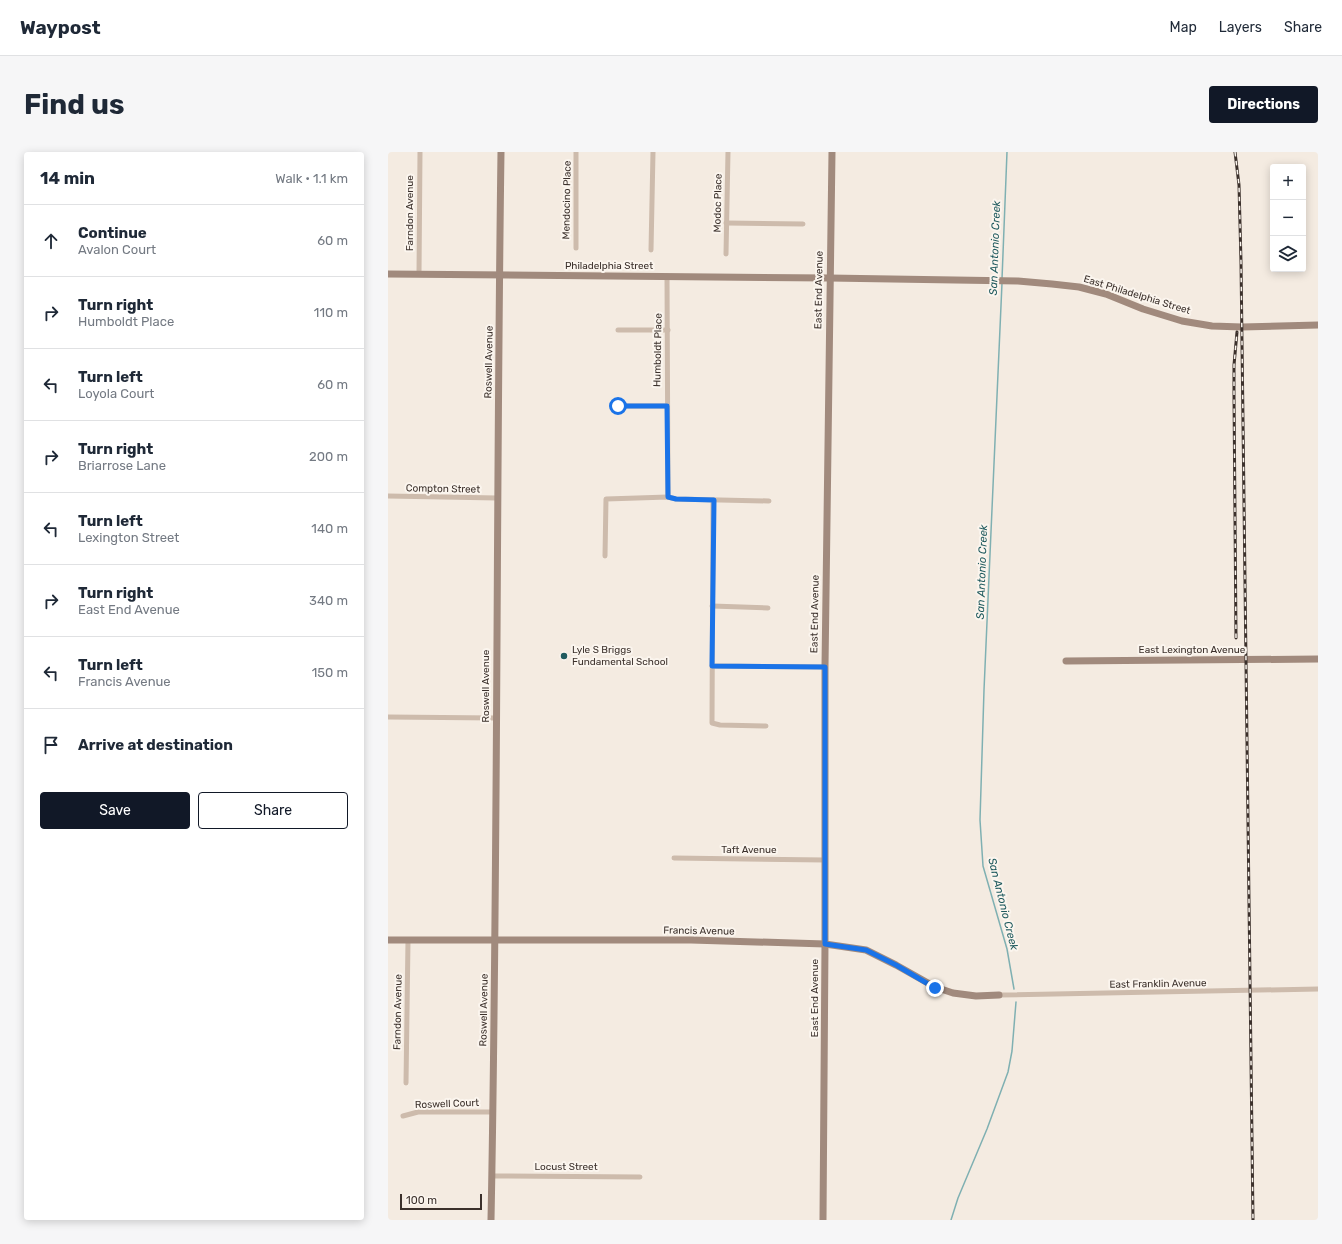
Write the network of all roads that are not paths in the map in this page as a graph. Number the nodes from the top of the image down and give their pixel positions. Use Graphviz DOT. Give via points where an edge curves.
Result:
graph roads {
  1 [pos="420,152"];
  2 [pos="501,152"];
  3 [pos="576,152"];
  4 [pos="653,152"];
  5 [pos="728,152"];
  6 [pos="832,152"];
  7 [pos="726,223"];
  8 [pos="803,224"];
  9 [pos="576,248"];
  10 [pos="651,250"];
  11 [pos="726,254"];
  12 [pos="388,274"];
  13 [pos="419,274"];
  14 [pos="499,276"];
  15 [pos="667,276"];
  16 [pos="830,278"];
  17 [pos="1318,325"];
  18 [pos="618,330"];
  19 [pos="668,330"];
  20 [pos="618,406"];
  21 [pos="667,406"];
  22 [pos="388,496"];
  23 [pos="668,497"];
  24 [pos="497,498"];
  25 [pos="714,500"];
  26 [pos="769,501"];
  27 [pos="605,556"];
  28 [pos="712,606"];
  29 [pos="768,608"];
  30 [pos="1318,659"];
  31 [pos="1066,661"];
  32 [pos="712,666"];
  33 [pos="825,667"];
  34 [pos="388,717"];
  35 [pos="496,718"];
  36 [pos="766,726"];
  37 [pos="674,858"];
  38 [pos="825,860"];
  39 [pos="388,940"];
  40 [pos="408,940"];
  41 [pos="495,940"];
  42 [pos="825,944"];
  43 [pos="1318,989"];
  44 [pos="999,996"];
  45 [pos="406,1083"];
  46 [pos="492,1112"];
  47 [pos="403,1116"];
  48 [pos="492,1176"];
  49 [pos="640,1177"];
  50 [pos="491,1220"];
  51 [pos="823,1220"];
  1 -- 13 [label="street, Farndon Avenue"];
  2 -- 14 [label="street, Roswell Avenue"];
  3 -- 9 [label="street, Mendocino Place"];
  4 -- 10 [label="street"];
  5 -- 7 [label="street, Modoc Place"];
  6 -- 16 [label="street, East End Avenue"];
  7 -- 8 [label="street"];
  7 -- 11 [label="street, Modoc Place"];
  12 -- 13 [label="street, Philadelphia Street"];
  13 -- 14 [label="street, Philadelphia Street"];
  14 -- 15 [label="street, Philadelphia Street"];
  14 -- 24 [label="street, Roswell Avenue"];
  15 -- 16 [label="street, Philadelphia Street"];
  15 -- 19 [label="street, Humboldt Place"];
  16 -- 17 [label="street, East Philadelphia Street" via="1052,284 1106,294 1182,322 1242,328"];
  16 -- 33 [label="street, East End Avenue"];
  18 -- 19 [label="street"];
  19 -- 21 [label="street, Humboldt Place"];
  20 -- 21 [label="street"];
  21 -- 23 [label="street, Humboldt Place"];
  22 -- 24 [label="street, Compton Street"];
  23 -- 25 [label="street"];
  23 -- 27 [label="street" via="606,499"];
  24 -- 35 [label="street, Roswell Avenue"];
  25 -- 26 [label="street"];
  25 -- 28 [label="street"];
  28 -- 29 [label="street"];
  28 -- 32 [label="street"];
  30 -- 31 [label="street, East Lexington Avenue"];
  32 -- 33 [label="street"];
  32 -- 36 [label="street" via="712,723"];
  33 -- 38 [label="street, East End Avenue"];
  34 -- 35 [label="street"];
  35 -- 41 [label="street, Roswell Avenue"];
  37 -- 38 [label="street, Taft Avenue"];
  38 -- 42 [label="street, East End Avenue"];
  39 -- 40 [label="street, Francis Avenue"];
  40 -- 41 [label="street, Francis Avenue"];
  40 -- 45 [label="street, Farndon Avenue"];
  41 -- 42 [label="street, Francis Avenue" via="690,940"];
  41 -- 46 [label="street, Roswell Avenue"];
  42 -- 44 [label="street, Francis Avenue" via="866,950 935,988 976,996"];
  42 -- 51 [label="street, East End Avenue"];
  43 -- 44 [label="street, East Franklin Avenue"];
  46 -- 47 [label="street, Roswell Court" via="418,1112"];
  46 -- 48 [label="street, Roswell Avenue"];
  48 -- 49 [label="street, Locust Street"];
  48 -- 50 [label="street, Roswell Avenue"];
}
